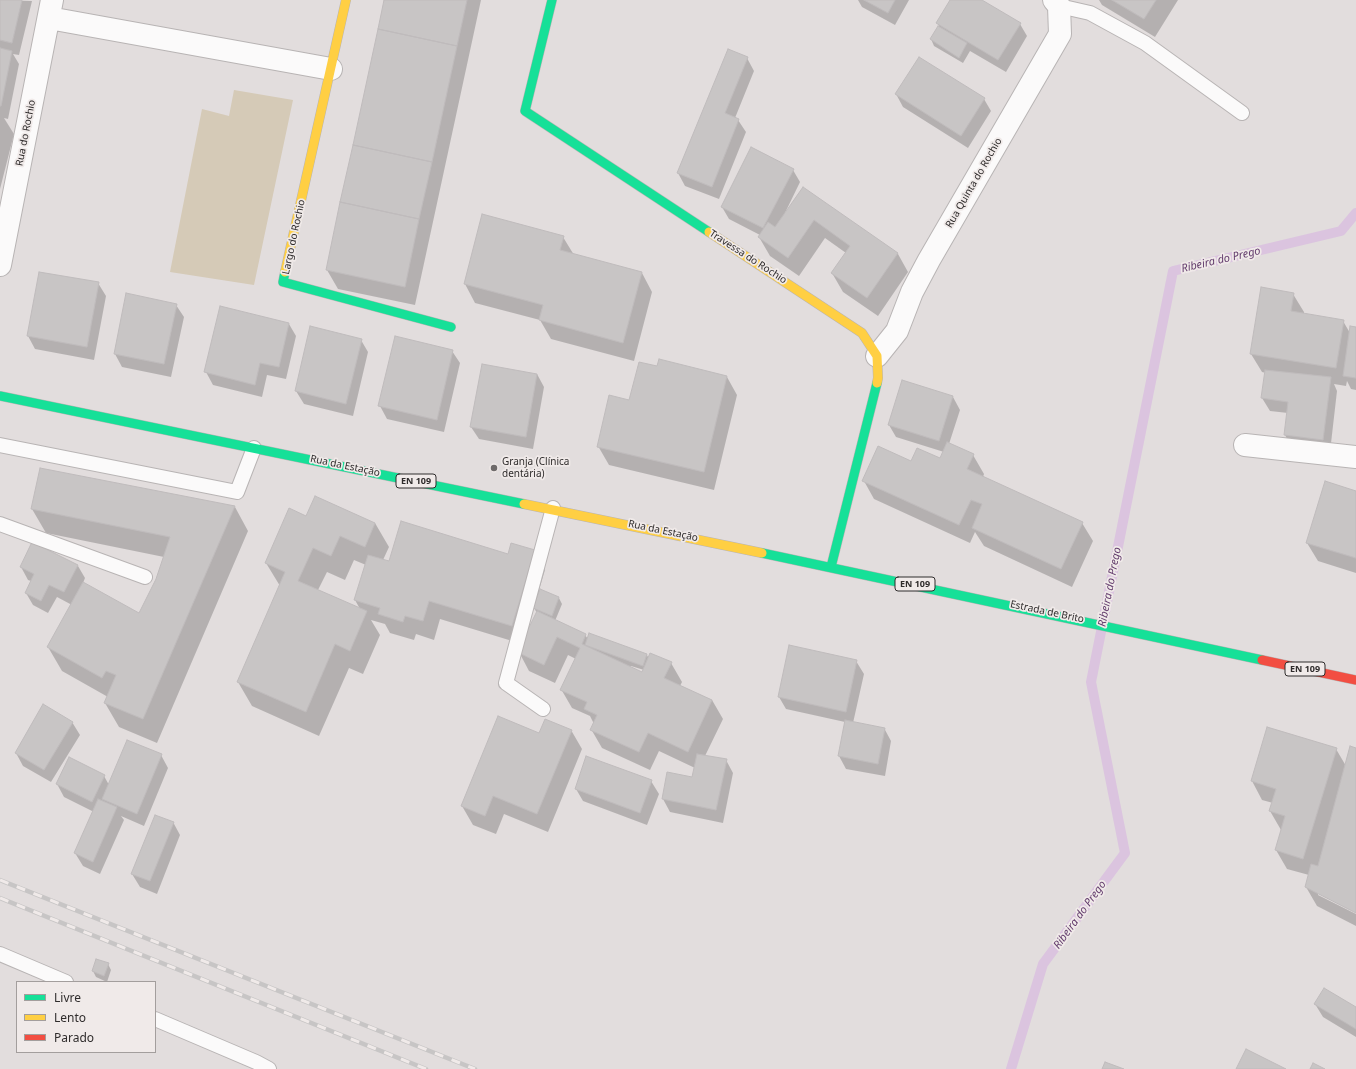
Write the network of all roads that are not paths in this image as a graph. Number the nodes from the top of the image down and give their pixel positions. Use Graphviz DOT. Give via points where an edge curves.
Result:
graph roads {
  1 [pos="346,0"];
  2 [pos="552,0"];
  3 [pos="1056,3"];
  4 [pos="50,9"];
  5 [pos="331,69"];
  6 [pos="1242,113"];
  7 [pos="0,265"];
  8 [pos="451,327"];
  9 [pos="877,356"];
  10 [pos="0,396"];
  11 [pos="0,445"];
  12 [pos="1245,445"];
  13 [pos="254,448"];
  14 [pos="1356,457"];
  15 [pos="553,508"];
  16 [pos="0,524"];
  17 [pos="831,566"];
  18 [pos="145,577"];
  19 [pos="1356,680"];
  20 [pos="543,709"];
  21 [pos="0,954"];
  22 [pos="64,981"];
  23 [pos="156,1020"];
  24 [pos="269,1069"];
  1 -- 5 [label="main road, Largo do Rochio"];
  2 -- 9 [label="main road, Travessa do Rochio" via="525,111 862,333"];
  3 -- 6 [label="lane" via="1090,13 1145,44"];
  3 -- 9 [label="street, Rua Quinta do Rochio" via="1060,34 929,260 912,292 897,331"];
  4 -- 5 [label="street"];
  4 -- 7 [label="street, Rua do Rochio"];
  5 -- 8 [label="main road, Largo do Rochio" via="283,282"];
  9 -- 17 [label="main road" via="878,378"];
  10 -- 13 [label="main road, Rua da Estação / EN 109"];
  11 -- 13 [label="lane" via="237,492"];
  12 -- 14 [label="street"];
  13 -- 15 [label="main road, Rua da Estação / EN 109"];
  15 -- 17 [label="main road, Rua da Estação / EN 109"];
  15 -- 20 [label="lane" via="506,683"];
  16 -- 18 [label="lane"];
  17 -- 19 [label="main road, Estrada de Brito / EN 109"];
  21 -- 22 [label="lane"];
  23 -- 24 [label="lane"];
}
